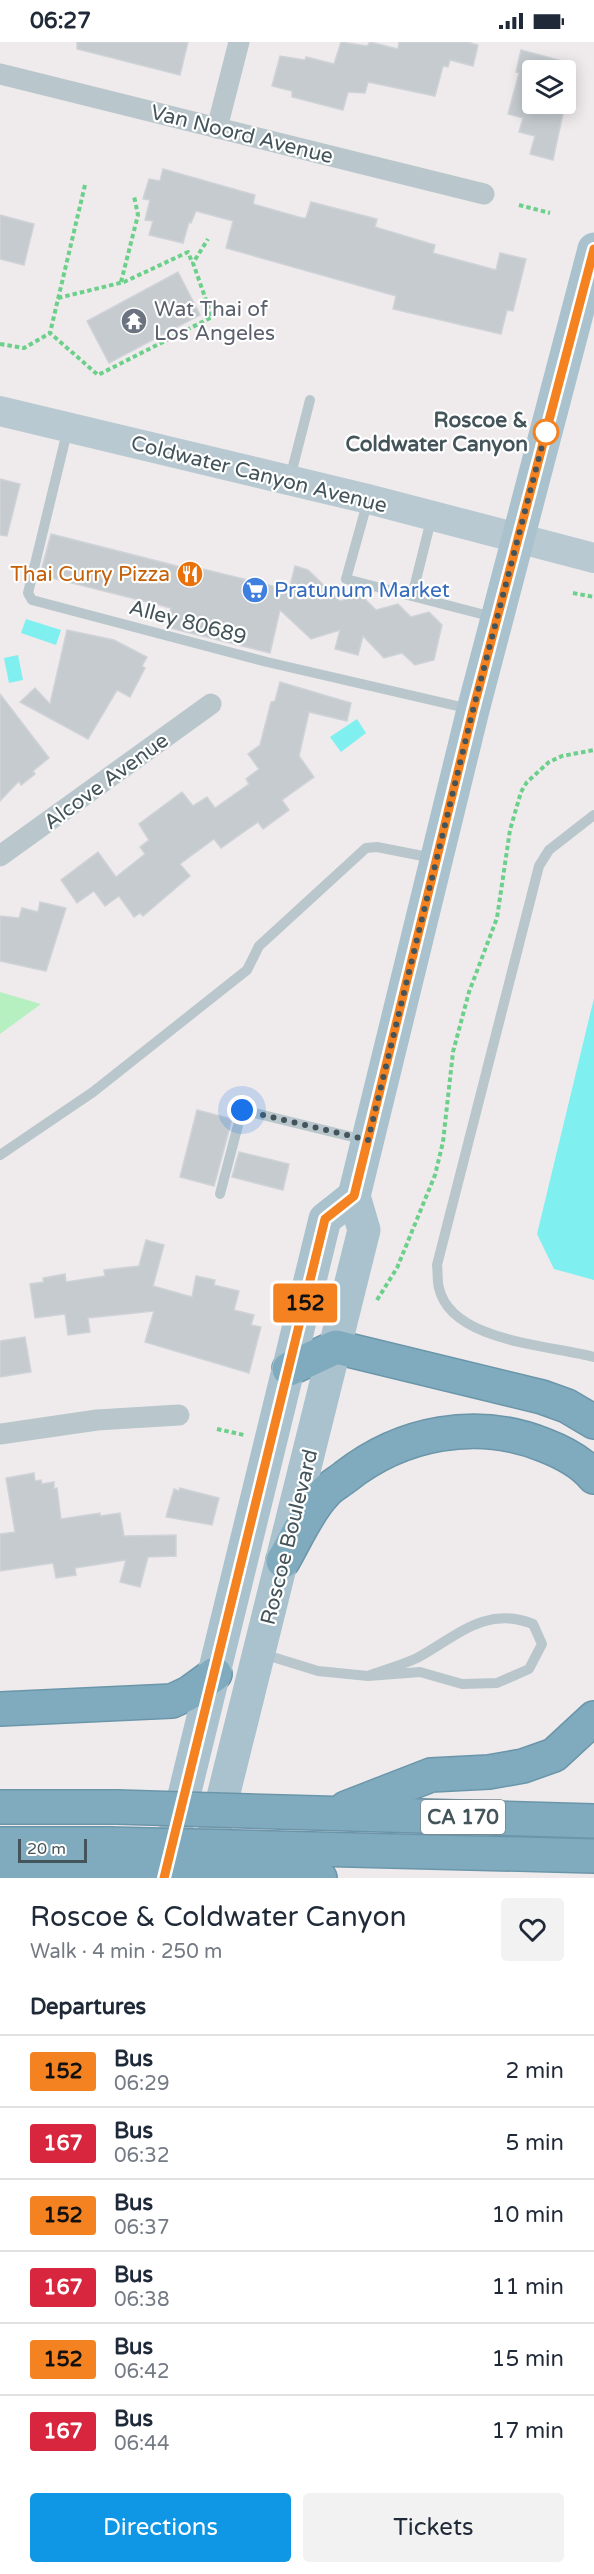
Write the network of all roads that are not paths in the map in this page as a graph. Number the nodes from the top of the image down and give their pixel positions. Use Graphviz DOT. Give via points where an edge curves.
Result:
graph roads {
  1 [pos="239,42"];
  2 [pos="0,74"];
  3 [pos="218,128"];
  4 [pos="484,194"];
  5 [pos="594,249"];
  6 [pos="310,400"];
  7 [pos="0,411"];
  8 [pos="69,428"];
  9 [pos="289,481"];
  10 [pos="368,500"];
  11 [pos="432,516"];
  12 [pos="518,538"];
  13 [pos="594,558"];
  14 [pos="411,596"];
  15 [pos="496,618"];
  16 [pos="211,704"];
  17 [pos="473,710"];
  18 [pos="594,815"];
  19 [pos="0,856"];
  20 [pos="436,858"];
  21 [pos="368,1140"];
  22 [pos="0,1155"];
  23 [pos="220,1194"];
  24 [pos="354,1196"];
  25 [pos="336,1347"];
  26 [pos="594,1357"];
  27 [pos="289,1369"];
  28 [pos="179,1415"];
  29 [pos="594,1422"];
  30 [pos="0,1434"];
  31 [pos="594,1477"];
  32 [pos="283,1561"];
  33 [pos="260,1653"];
  34 [pos="215,1674"];
  35 [pos="368,1676"];
  36 [pos="0,1709"];
  37 [pos="594,1718"];
  38 [pos="0,1807"];
  39 [pos="332,1814"];
  40 [pos="594,1821"];
  41 [pos="0,1826"];
  42 [pos="110,1839"];
  43 [pos="594,1839"];
  44 [pos="275,1842"];
  45 [pos="0,1844"];
  46 [pos="594,1856"];
  47 [pos="0,1873"];
  48 [pos="164,1878"];
  49 [pos="203,1878"];
  50 [pos="320,1878"];
  1 -- 3 [label="street"];
  2 -- 3 [label="street, Van Noord Avenue"];
  3 -- 4 [label="street, Van Noord Avenue"];
  5 -- 12 [label="main road"];
  6 -- 9 [label="lane"];
  7 -- 8 [label="main road, Coldwater Canyon Avenue"];
  8 -- 9 [label="main road, Coldwater Canyon Avenue"];
  8 -- 17 [label="lane, Alley 80689" via="28,592 32,600 267,662"];
  9 -- 10 [label="main road, Coldwater Canyon Avenue"];
  10 -- 11 [label="main road, Coldwater Canyon Avenue"];
  10 -- 14 [label="lane" via="346,579"];
  11 -- 12 [label="main road, Coldwater Canyon Avenue"];
  11 -- 14 [label="lane"];
  12 -- 13 [label="main road, Coldwater Canyon Avenue"];
  12 -- 15 [label="main road"];
  14 -- 15 [label="lane"];
  15 -- 17 [label="main road"];
  16 -- 19 [label="street, Alcove Avenue"];
  17 -- 20 [label="main road"];
  18 -- 26 [label="lane" via="549,850 539,866 437,1265 439,1290 452,1313 469,1327"];
  20 -- 21 [label="main road"];
  20 -- 22 [label="lane" via="377,847 366,849 259,946 247,970 93,1092"];
  21 -- 23 [label="lane" via="242,1110"];
  21 -- 24 [label="main road"];
  24 -- 25 [label="main road, Roscoe Boulevard" via="364,1230"];
  24 -- 27 [label="main road, Roscoe Boulevard" via="325,1219"];
  25 -- 27 [label="highway"];
  25 -- 29 [label="highway" via="542,1397"];
  25 -- 32 [label="main road, Roscoe Boulevard"];
  27 -- 34 [label="main road, Roscoe Boulevard"];
  28 -- 30 [label="street" via="97,1420"];
  31 -- 32 [label="highway" via="563,1452 525,1437 488,1431 448,1432 407,1441 362,1464 324,1494"];
  32 -- 33 [label="main road, Roscoe Boulevard"];
  33 -- 35 [label="lane" via="318,1671"];
  33 -- 49 [label="main road, Roscoe Boulevard"];
  34 -- 36 [label="highway" via="172,1701"];
  34 -- 48 [label="main road, Roscoe Boulevard"];
  35 -- 35 [label="lane" via="420,1672 462,1684 497,1683 530,1669 542,1644 533,1624 515,1617 488,1621 455,1632 417,1658"];
  37 -- 39 [label="highway" via="554,1755 489,1772 431,1775"];
  38 -- 42 [label="highway, CA 170"];
  39 -- 40 [label="highway, CA 170"];
  39 -- 44 [label="highway, CA 170"];
  41 -- 42 [label="highway"];
  42 -- 44 [label="highway, CA 170, bridge"];
  42 -- 44 [label="highway, CA 170, bridge"];
  42 -- 45 [label="highway"];
  42 -- 47 [label="highway, CA 170"];
  43 -- 44 [label="highway"];
  44 -- 46 [label="highway"];
  44 -- 50 [label="highway, CA 170"];
}
